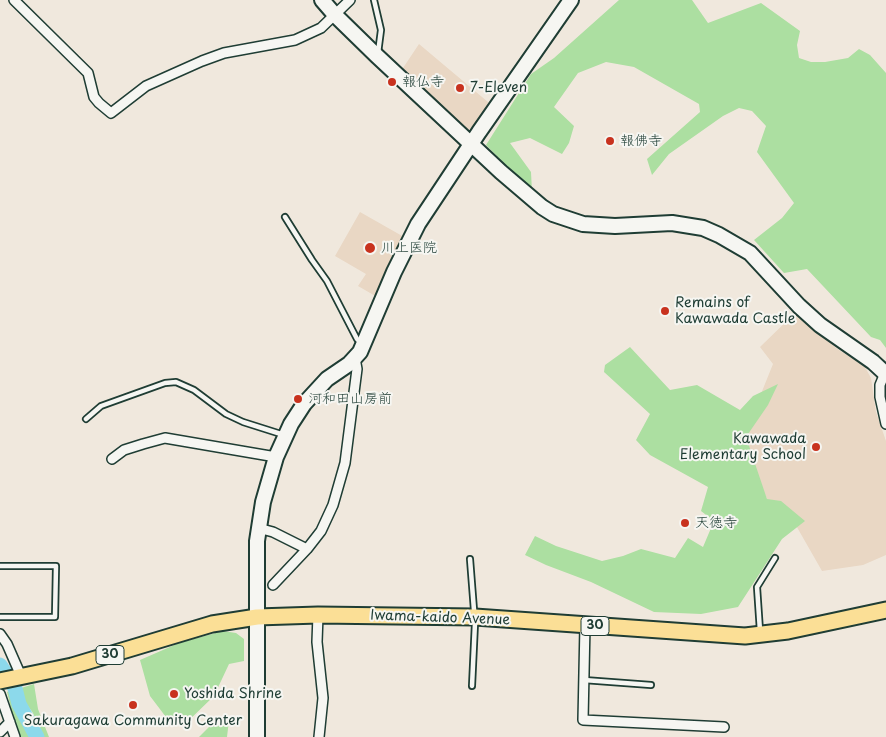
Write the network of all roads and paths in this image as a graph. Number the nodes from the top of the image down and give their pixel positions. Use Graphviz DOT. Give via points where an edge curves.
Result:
graph roads {
  1 [pos="14,0"];
  2 [pos="322,0"];
  3 [pos="350,0"];
  4 [pos="374,0"];
  5 [pos="571,0"];
  6 [pos="334,15"];
  7 [pos="376,56"];
  8 [pos="471,144"];
  9 [pos="285,217"];
  10 [pos="364,346"];
  11 [pos="355,358"];
  12 [pos="886,373"];
  13 [pos="86,419"];
  14 [pos="886,424"];
  15 [pos="286,436"];
  16 [pos="112,458"];
  17 [pos="276,458"];
  18 [pos="258,528"];
  19 [pos="307,549"];
  20 [pos="776,558"];
  21 [pos="470,559"];
  22 [pos="0,566"];
  23 [pos="273,585"];
  24 [pos="886,610"];
  25 [pos="318,615"];
  26 [pos="0,617"];
  27 [pos="257,617"];
  28 [pos="475,617"];
  29 [pos="585,625"];
  30 [pos="0,634"];
  31 [pos="761,635"];
  32 [pos="19,677"];
  33 [pos="0,680"];
  34 [pos="584,680"];
  35 [pos="651,685"];
  36 [pos="472,686"];
  37 [pos="0,694"];
  38 [pos="10,722"];
  39 [pos="724,726"];
  40 [pos="0,732"];
  41 [pos="15,737"];
  42 [pos="256,737"];
  43 [pos="319,737"];
  1 -- 6 [label="street" via="88,74 94,97 111,113 146,86 176,72 224,52 295,40 321,28"];
  2 -- 6 [label="street"];
  3 -- 6 [label="street"];
  4 -- 7 [label="lane" via="381,30 380,49"];
  5 -- 8 [label="street"];
  6 -- 7 [label="street"];
  7 -- 8 [label="street"];
  8 -- 10 [label="street" via="418,224 394,272"];
  8 -- 12 [label="street" via="524,193 553,214 599,226 658,222 689,225 703,228 735,244 758,261 798,306 820,325"];
  9 -- 10 [label="lane"];
  10 -- 11 [label="street"];
  11 -- 15 [label="street" via="313,392"];
  11 -- 19 [label="street" via="357,369 340,485 327,520"];
  12 -- 14 [label="street" via="880,384 880,397"];
  13 -- 15 [label="lane" via="101,406 176,382 194,390 226,414"];
  15 -- 17 [label="street"];
  16 -- 17 [label="street" via="124,450 165,438"];
  17 -- 18 [label="street" via="266,486"];
  18 -- 19 [label="street"];
  18 -- 27 [label="street"];
  19 -- 23 [label="street"];
  20 -- 31 [label="lane" via="757,588"];
  21 -- 28 [label="lane"];
  22 -- 26 [label="lane" via="56,566 55,617"];
  24 -- 31 [label="main road, Iwama-kaido Avenue / 30"];
  25 -- 27 [label="main road, Iwama-kaido Avenue / 30"];
  25 -- 28 [label="main road, Iwama-kaido Avenue / 30"];
  25 -- 43 [label="street" via="322,698"];
  27 -- 32 [label="main road, Iwama-kaido Avenue / 30" via="212,624 72,666"];
  27 -- 42 [label="street"];
  28 -- 29 [label="main road, Iwama-kaido Avenue / 30"];
  28 -- 36 [label="lane"];
  29 -- 31 [label="main road, Iwama-kaido Avenue / 30"];
  29 -- 34 [label="street"];
  30 -- 32 [label="street"];
  32 -- 33 [label="main road, Iwama-kaido Avenue / 30"];
  34 -- 35 [label="lane"];
  34 -- 39 [label="street" via="583,720"];
  37 -- 38 [label="street"];
  38 -- 40 [label="street"];
  38 -- 41 [label="street"];
}
